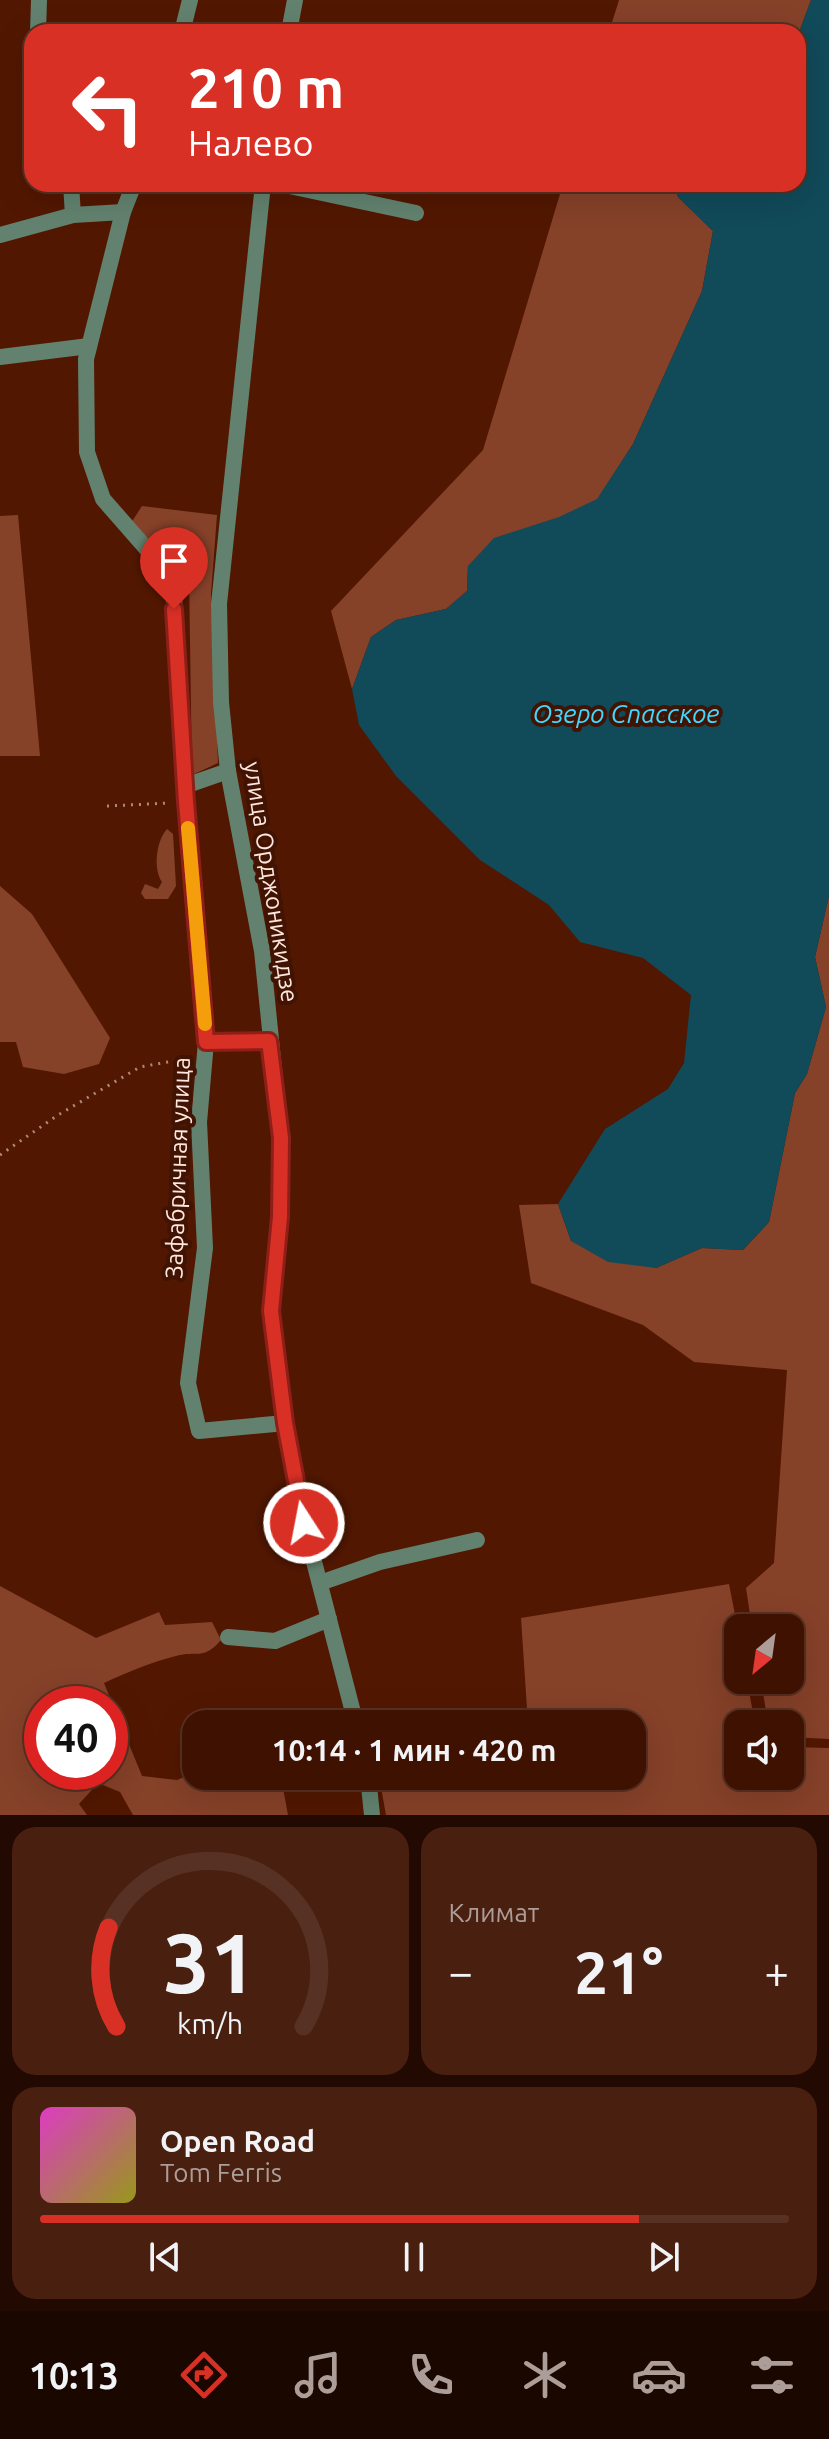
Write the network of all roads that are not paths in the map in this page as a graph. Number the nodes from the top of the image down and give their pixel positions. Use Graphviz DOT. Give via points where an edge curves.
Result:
graph roads {
  1 [pos="39,0"];
  2 [pos="190,0"];
  3 [pos="295,0"];
  4 [pos="38,24"];
  5 [pos="184,24"];
  6 [pos="290,24"];
  7 [pos="72,192"];
  8 [pos="131,192"];
  9 [pos="262,192"];
  10 [pos="318,192"];
  11 [pos="123,212"];
  12 [pos="416,213"];
  13 [pos="73,215"];
  14 [pos="0,235"];
  15 [pos="89,346"];
  16 [pos="0,357"];
  17 [pos="228,771"];
  18 [pos="185,794"];
  19 [pos="269,1041"];
  20 [pos="206,1048"];
  21 [pos="285,1423"];
  22 [pos="477,1540"];
  23 [pos="320,1583"];
  24 [pos="329,1619"];
  25 [pos="228,1637"];
  26 [pos="352,1710"];
  27 [pos="369,1790"];
  28 [pos="372,1815"];
  1 -- 4 [label="street"];
  2 -- 5 [label="street"];
  3 -- 6 [label="street"];
  7 -- 13 [label="street"];
  8 -- 11 [label="street"];
  9 -- 17 [label="street, улица Орджоникидзе" via="219,604"];
  10 -- 12 [label="street"];
  11 -- 13 [label="street"];
  11 -- 15 [label="street"];
  13 -- 14 [label="street"];
  15 -- 16 [label="street"];
  15 -- 18 [label="street, Зафабричная улица" via="87,452 103,499 173,579"];
  17 -- 18 [label="street"];
  17 -- 19 [label="street, улица Орджоникидзе" via="262,951"];
  18 -- 20 [label="street, Зафабричная улица"];
  19 -- 20 [label="street"];
  19 -- 21 [label="street, улица Орджоникидзе" via="281,1138 271,1311"];
  20 -- 21 [label="street, Зафабричная улица" via="199,1122 205,1248 188,1383 199,1431"];
  21 -- 23 [label="street, улица Орджоникидзе"];
  22 -- 23 [label="street" via="380,1562"];
  23 -- 24 [label="street, улица Орджоникидзе"];
  24 -- 25 [label="street" via="275,1641"];
  24 -- 26 [label="street, улица Орджоникидзе"];
  27 -- 28 [label="street"];
}
